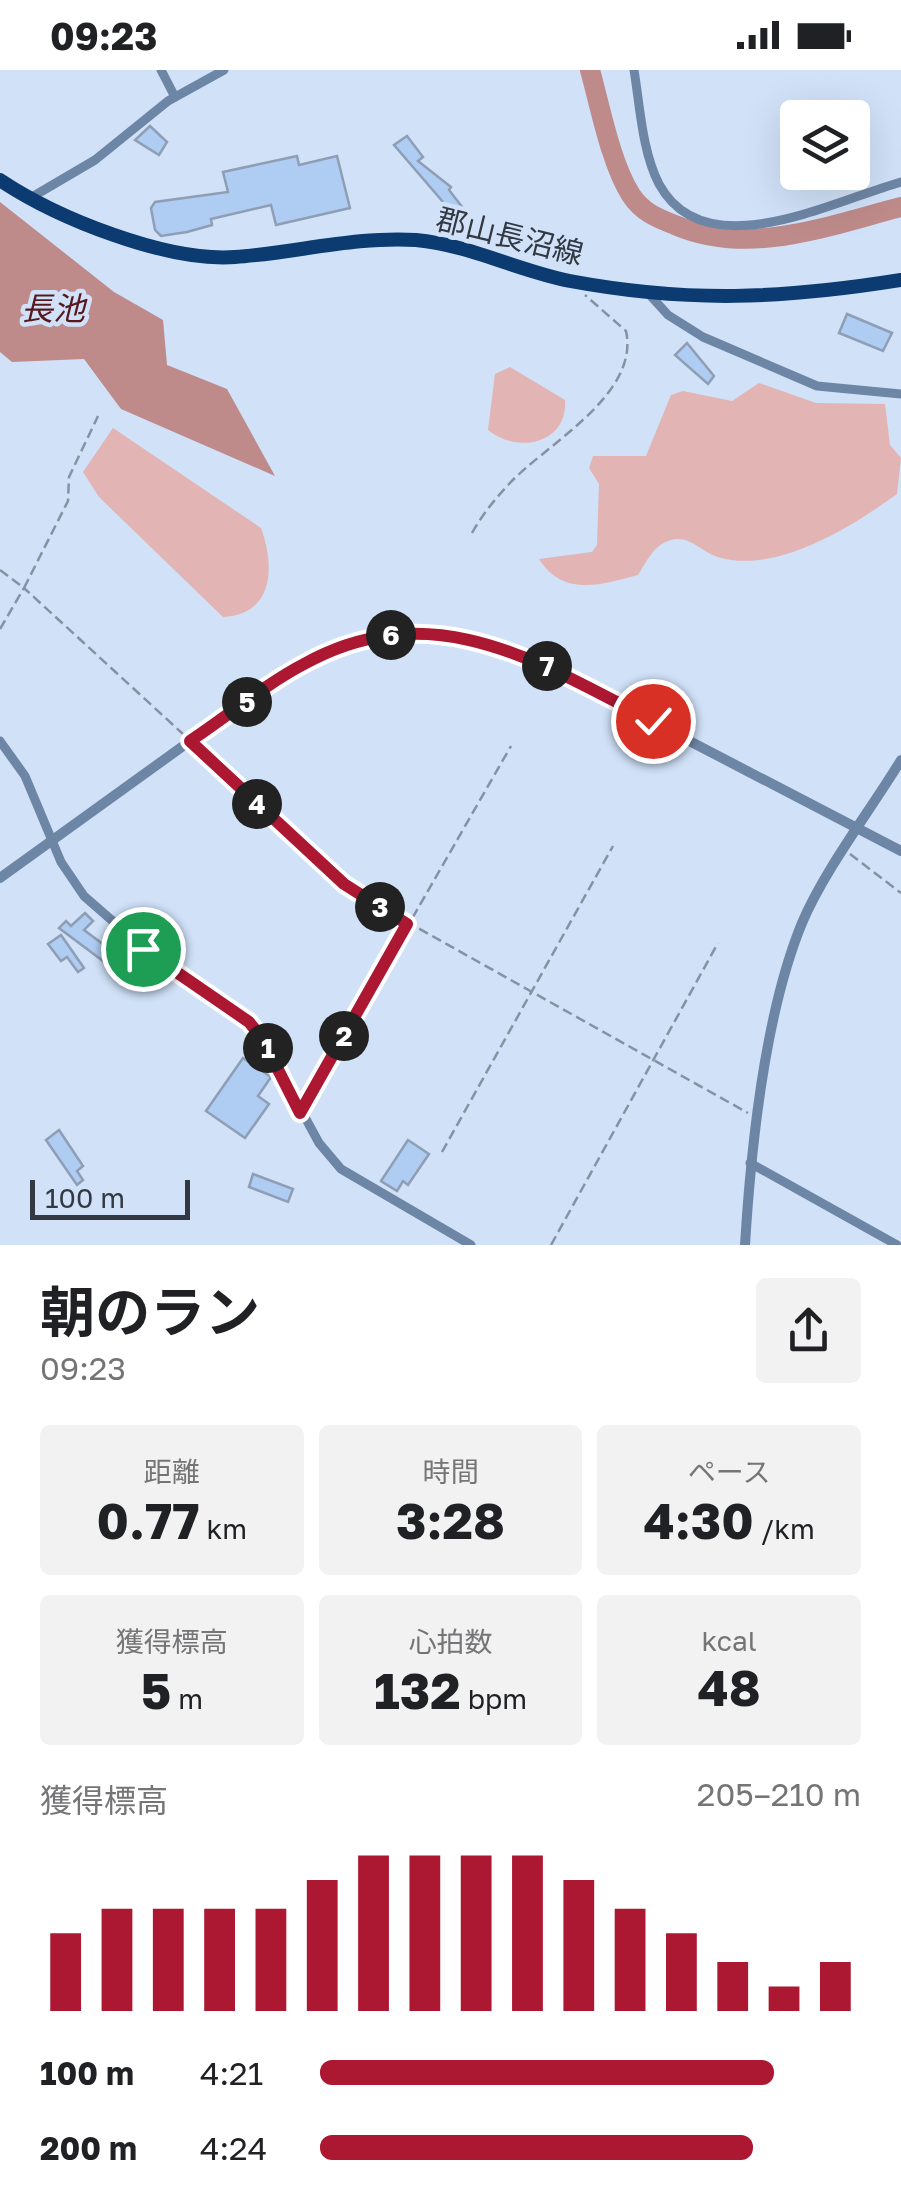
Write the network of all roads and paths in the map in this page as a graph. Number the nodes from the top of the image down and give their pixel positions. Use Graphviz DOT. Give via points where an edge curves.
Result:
graph roads {
  1 [pos="161,70"];
  2 [pos="224,70"];
  3 [pos="634,70"];
  4 [pos="175,97"];
  5 [pos="0,180"];
  6 [pos="901,182"];
  7 [pos="32,198"];
  8 [pos="901,280"];
  9 [pos="587,284"];
  10 [pos="649,294"];
  11 [pos="901,394"];
  12 [pos="98,416"];
  13 [pos="472,533"];
  14 [pos="0,570"];
  15 [pos="24,588"];
  16 [pos="0,629"];
  17 [pos="0,741"];
  18 [pos="190,741"];
  19 [pos="512,746"];
  20 [pos="901,760"];
  21 [pos="859,829"];
  22 [pos="53,842"];
  23 [pos="613,846"];
  24 [pos="845,851"];
  25 [pos="901,851"];
  26 [pos="0,878"];
  27 [pos="901,893"];
  28 [pos="407,924"];
  29 [pos="718,943"];
  30 [pos="532,993"];
  31 [pos="654,1061"];
  32 [pos="300,1113"];
  33 [pos="756,1118"];
  34 [pos="442,1152"];
  35 [pos="750,1163"];
  36 [pos="472,1245"];
  37 [pos="551,1245"];
  38 [pos="745,1245"];
  39 [pos="897,1245"];
  1 -- 4 [label="street"];
  2 -- 4 [label="street"];
  3 -- 6 [label="street" via="650,163 680,210 698,218 727,228 764,225"];
  4 -- 7 [label="street" via="95,160"];
  5 -- 7 [label="main road, 郡山長沼線"];
  7 -- 9 [label="main road, 郡山長沼線" via="190,256 414,240"];
  8 -- 10 [label="main road, 郡山長沼線" via="762,298"];
  9 -- 10 [label="main road, 郡山長沼線"];
  9 -- 13 [label="path" via="588,301 626,331 628,353 619,377 588,414 510,482"];
  10 -- 11 [label="street" via="703,337 818,386"];
  12 -- 15 [label="path" via="68,477 68,501"];
  14 -- 15 [label="path"];
  15 -- 16 [label="path"];
  15 -- 18 [label="path"];
  17 -- 22 [label="street" via="25,776"];
  18 -- 21 [label="street" via="303,664 345,646 390,635 466,637 546,666"];
  18 -- 22 [label="street"];
  18 -- 28 [label="path" via="344,884"];
  19 -- 28 [label="path"];
  20 -- 21 [label="street"];
  21 -- 24 [label="street"];
  21 -- 25 [label="street"];
  22 -- 26 [label="street"];
  22 -- 32 [label="street" via="76,888 102,916 170,972 249,1022"];
  23 -- 30 [label="path"];
  24 -- 27 [label="path"];
  24 -- 33 [label="street" via="804,919 789,959"];
  28 -- 30 [label="path"];
  28 -- 32 [label="path"];
  29 -- 31 [label="path"];
  30 -- 31 [label="path"];
  30 -- 34 [label="path"];
  31 -- 33 [label="path"];
  31 -- 37 [label="path"];
  32 -- 36 [label="street" via="341,1169"];
  33 -- 35 [label="street"];
  35 -- 38 [label="street"];
  35 -- 39 [label="street"];
}
